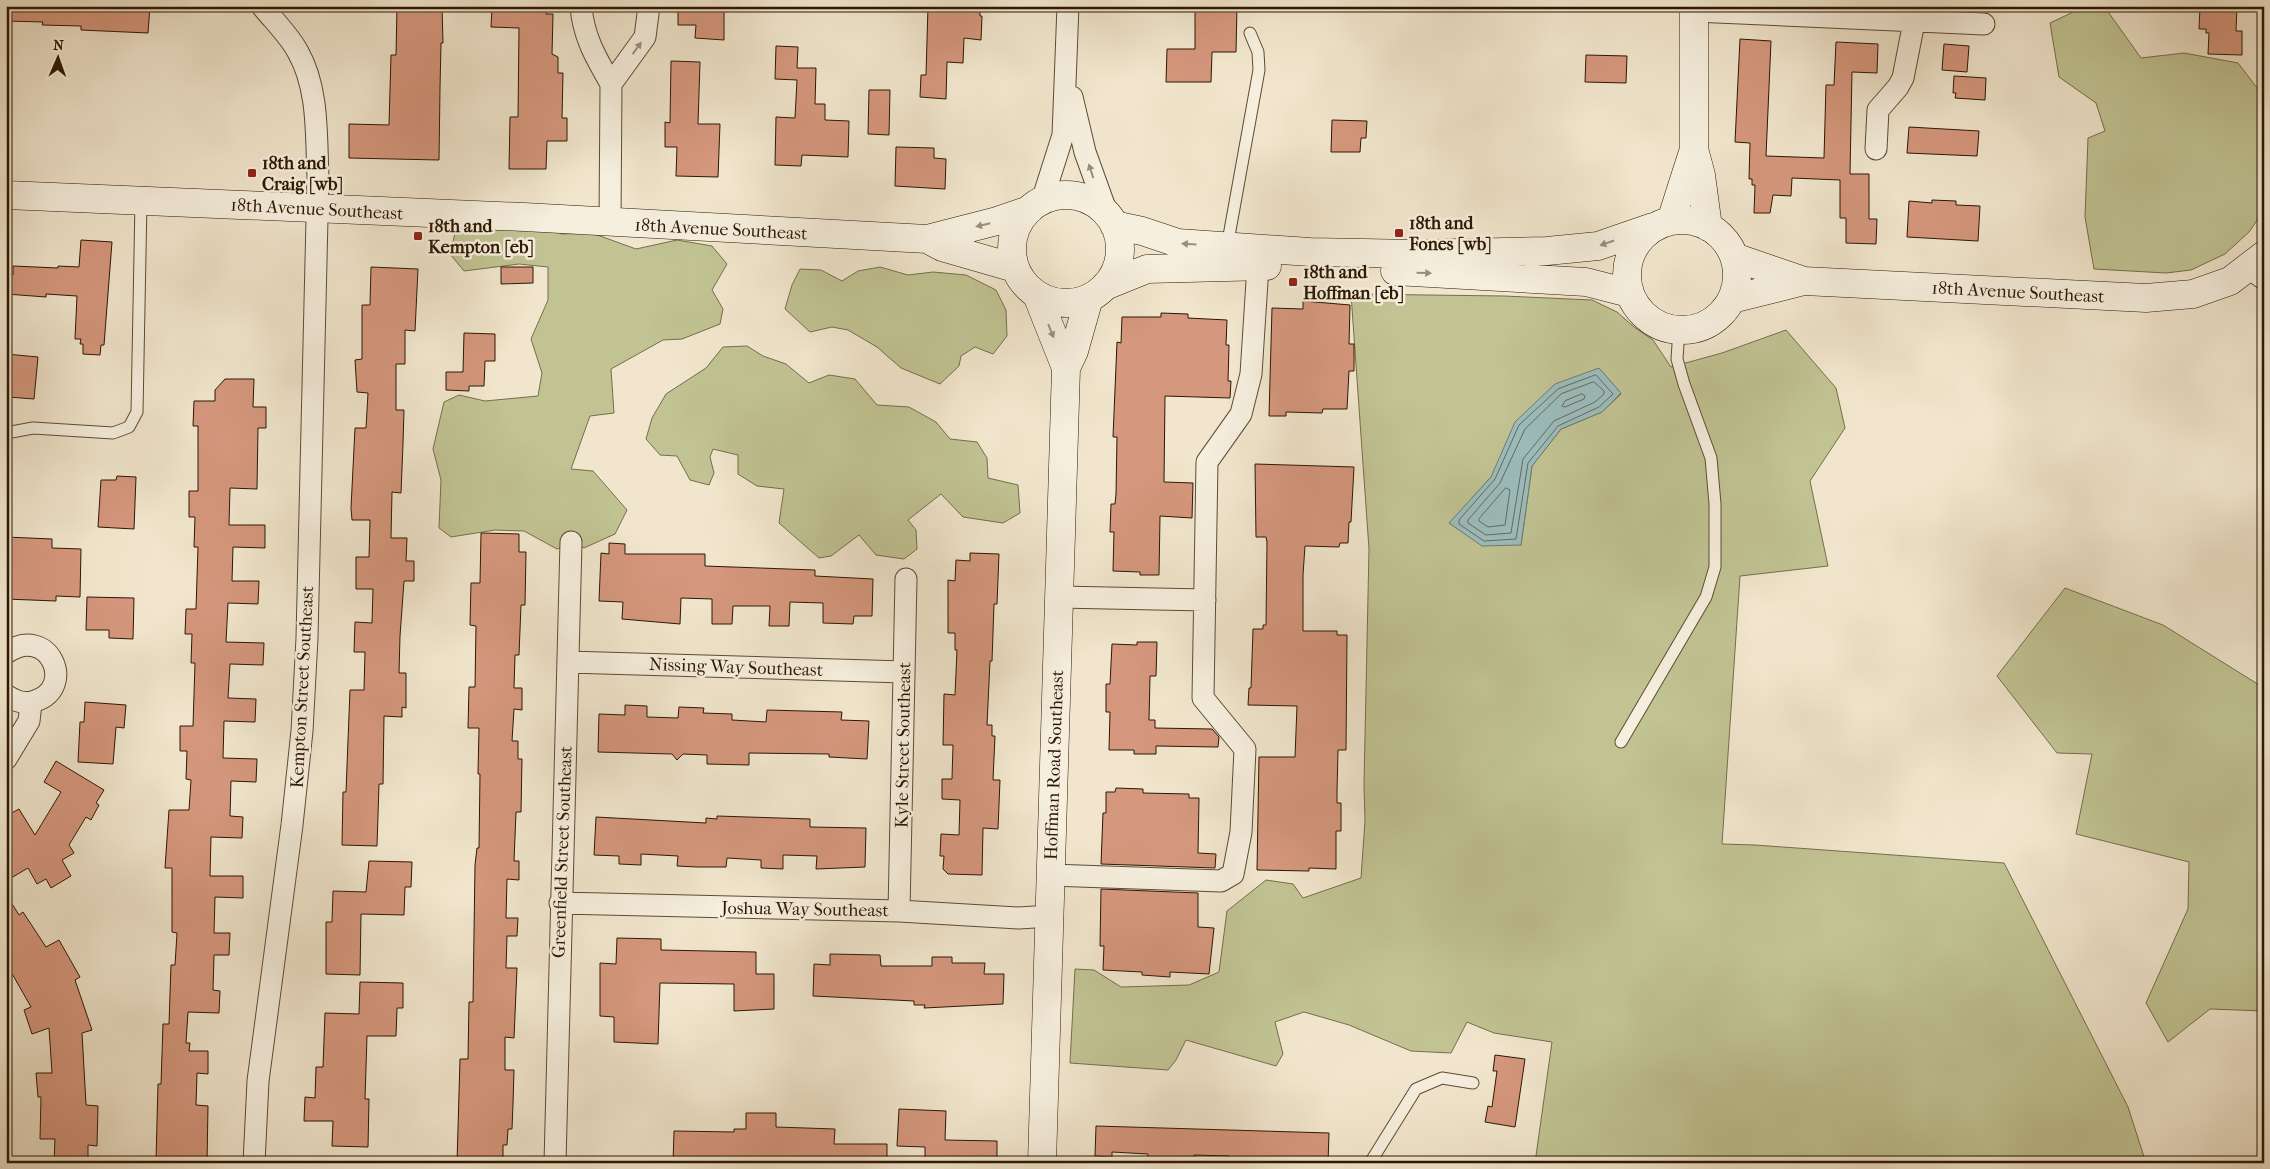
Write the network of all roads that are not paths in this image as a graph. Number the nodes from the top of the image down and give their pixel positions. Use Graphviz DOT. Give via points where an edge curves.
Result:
graph roads {
  1 [pos="262,6"];
  2 [pos="580,6"];
  3 [pos="649,6"];
  4 [pos="1068,6"];
  5 [pos="1694,9"];
  6 [pos="1914,22"];
  7 [pos="1984,24"];
  8 [pos="1250,33"];
  9 [pos="1067,74"];
  10 [pos="611,84"];
  11 [pos="1694,149"];
  12 [pos="1876,149"];
  13 [pos="6,195"];
  14 [pos="141,200"];
  15 [pos="1035,205"];
  16 [pos="316,209"];
  17 [pos="1111,221"];
  18 [pos="610,224"];
  19 [pos="1662,224"];
  20 [pos="1708,227"];
  21 [pos="927,239"];
  22 [pos="1227,247"];
  23 [pos="1734,257"];
  24 [pos="1258,266"];
  25 [pos="1015,268"];
  26 [pos="2252,271"];
  27 [pos="1804,281"];
  28 [pos="1097,292"];
  29 [pos="1629,293"];
  30 [pos="1037,295"];
  31 [pos="1732,299"];
  32 [pos="1679,330"];
  33 [pos="1066,368"];
  34 [pos="6,433"];
  35 [pos="571,542"];
  36 [pos="906,579"];
  37 [pos="1059,597"];
  38 [pos="1205,600"];
  39 [pos="6,653"];
  40 [pos="568,662"];
  41 [pos="904,672"];
  42 [pos="6,695"];
  43 [pos="31,703"];
  44 [pos="1621,742"];
  45 [pos="6,759"];
  46 [pos="1050,875"];
  47 [pos="560,903"];
  48 [pos="899,911"];
  49 [pos="1050,916"];
  50 [pos="1473,1083"];
  51 [pos="254,1163"];
  52 [pos="554,1163"];
  53 [pos="1042,1163"];
  54 [pos="1370,1163"];
  1 -- 16 [label="street, Kempton Street Southeast" via="299,52 306,72 316,113"];
  2 -- 10 [label="street" via="590,48"];
  10 -- 3 [label="street, one-way" via="644,37"];
  4 -- 9 [label="street"];
  5 -- 6 [label="street"];
  5 -- 11 [label="street"];
  6 -- 7 [label="street"];
  6 -- 12 [label="street" via="1903,78 1878,110"];
  8 -- 22 [label="lane" via="1258,52 1259,70"];
  9 -- 15 [label="street" via="1063,135"];
  17 -- 9 [label="street, one-way" via="1084,152"];
  10 -- 18 [label="street"];
  11 -- 19 [label="street"];
  11 -- 20 [label="street"];
  13 -- 14 [label="street, 18th Avenue Southeast"];
  14 -- 16 [label="street, 18th Avenue Southeast"];
  14 -- 34 [label="lane" via="137,412 129,427 113,433 33,428"];
  15 -- 17 [label="street" via="1068,195 1093,202"];
  15 -- 21 [label="street, 18th Avenue Southeast, one-way" via="997,221"];
  15 -- 25 [label="street" via="1019,222 1013,236 1011,249"];
  16 -- 18 [label="street, 18th Avenue Southeast" via="524,217"];
  16 -- 51 [label="street, Kempton Street Southeast" via="307,638 302,731 258,1081"];
  22 -- 17 [label="street, one-way" via="1178,243"];
  17 -- 28 [label="street" via="1119,241 1119,257 1114,273"];
  18 -- 21 [label="street, 18th Avenue Southeast"];
  19 -- 20 [label="street" via="1690,220"];
  19 -- 22 [label="street, one-way" via="1598,246 1547,251 1406,254"];
  19 -- 29 [label="street" via="1639,240 1630,256 1626,274"];
  20 -- 23 [label="street" via="1724,239"];
  21 -- 25 [label="street, 18th Avenue Southeast" via="942,247"];
  23 -- 27 [label="street, 18th Avenue Southeast"];
  23 -- 31 [label="street" via="1737,278"];
  24 -- 28 [label="street" via="1147,269"];
  24 -- 29 [label="street, one-way" via="1539,278 1586,282"];
  24 -- 38 [label="street" via="1251,374 1240,414 1207,462"];
  25 -- 30 [label="street"];
  26 -- 27 [label="street, 18th Avenue Southeast" via="2193,294 2146,298"];
  27 -- 31 [label="street, 18th Avenue Southeast"];
  28 -- 30 [label="street" via="1072,303 1054,302"];
  28 -- 33 [label="street, Hoffman Road Southeast"];
  29 -- 32 [label="street" via="1640,312 1658,325"];
  30 -- 33 [label="street, Hoffman Road Southeast, one-way"];
  31 -- 32 [label="street" via="1719,316 1700,327"];
  32 -- 44 [label="lane" via="1677,359 1710,458 1715,504 1715,567 1706,598"];
  33 -- 37 [label="street, Hoffman Road Southeast"];
  35 -- 40 [label="street, Greenfield Street Southeast"];
  36 -- 41 [label="street, Kyle Street Southeast"];
  37 -- 38 [label="street"];
  37 -- 46 [label="street, Hoffman Road Southeast"];
  38 -- 46 [label="street" via="1203,698 1245,749 1241,832 1234,874 1221,881"];
  39 -- 43 [label="street" via="22,645 31,645 40,648 53,661 56,678 53,687 40,700"];
  40 -- 41 [label="street, Nissing Way Southeast"];
  40 -- 47 [label="street, Greenfield Street Southeast"];
  41 -- 48 [label="street, Kyle Street Southeast"];
  42 -- 43 [label="street"];
  43 -- 45 [label="street" via="29,722"];
  46 -- 49 [label="street, Hoffman Road Southeast"];
  47 -- 48 [label="street, Joshua Way Southeast"];
  47 -- 52 [label="street, Greenfield Street Southeast"];
  48 -- 49 [label="street, Joshua Way Southeast" via="1019,918"];
  49 -- 53 [label="street, Hoffman Road Southeast"];
  50 -- 54 [label="lane" via="1442,1078 1416,1089"];
}
